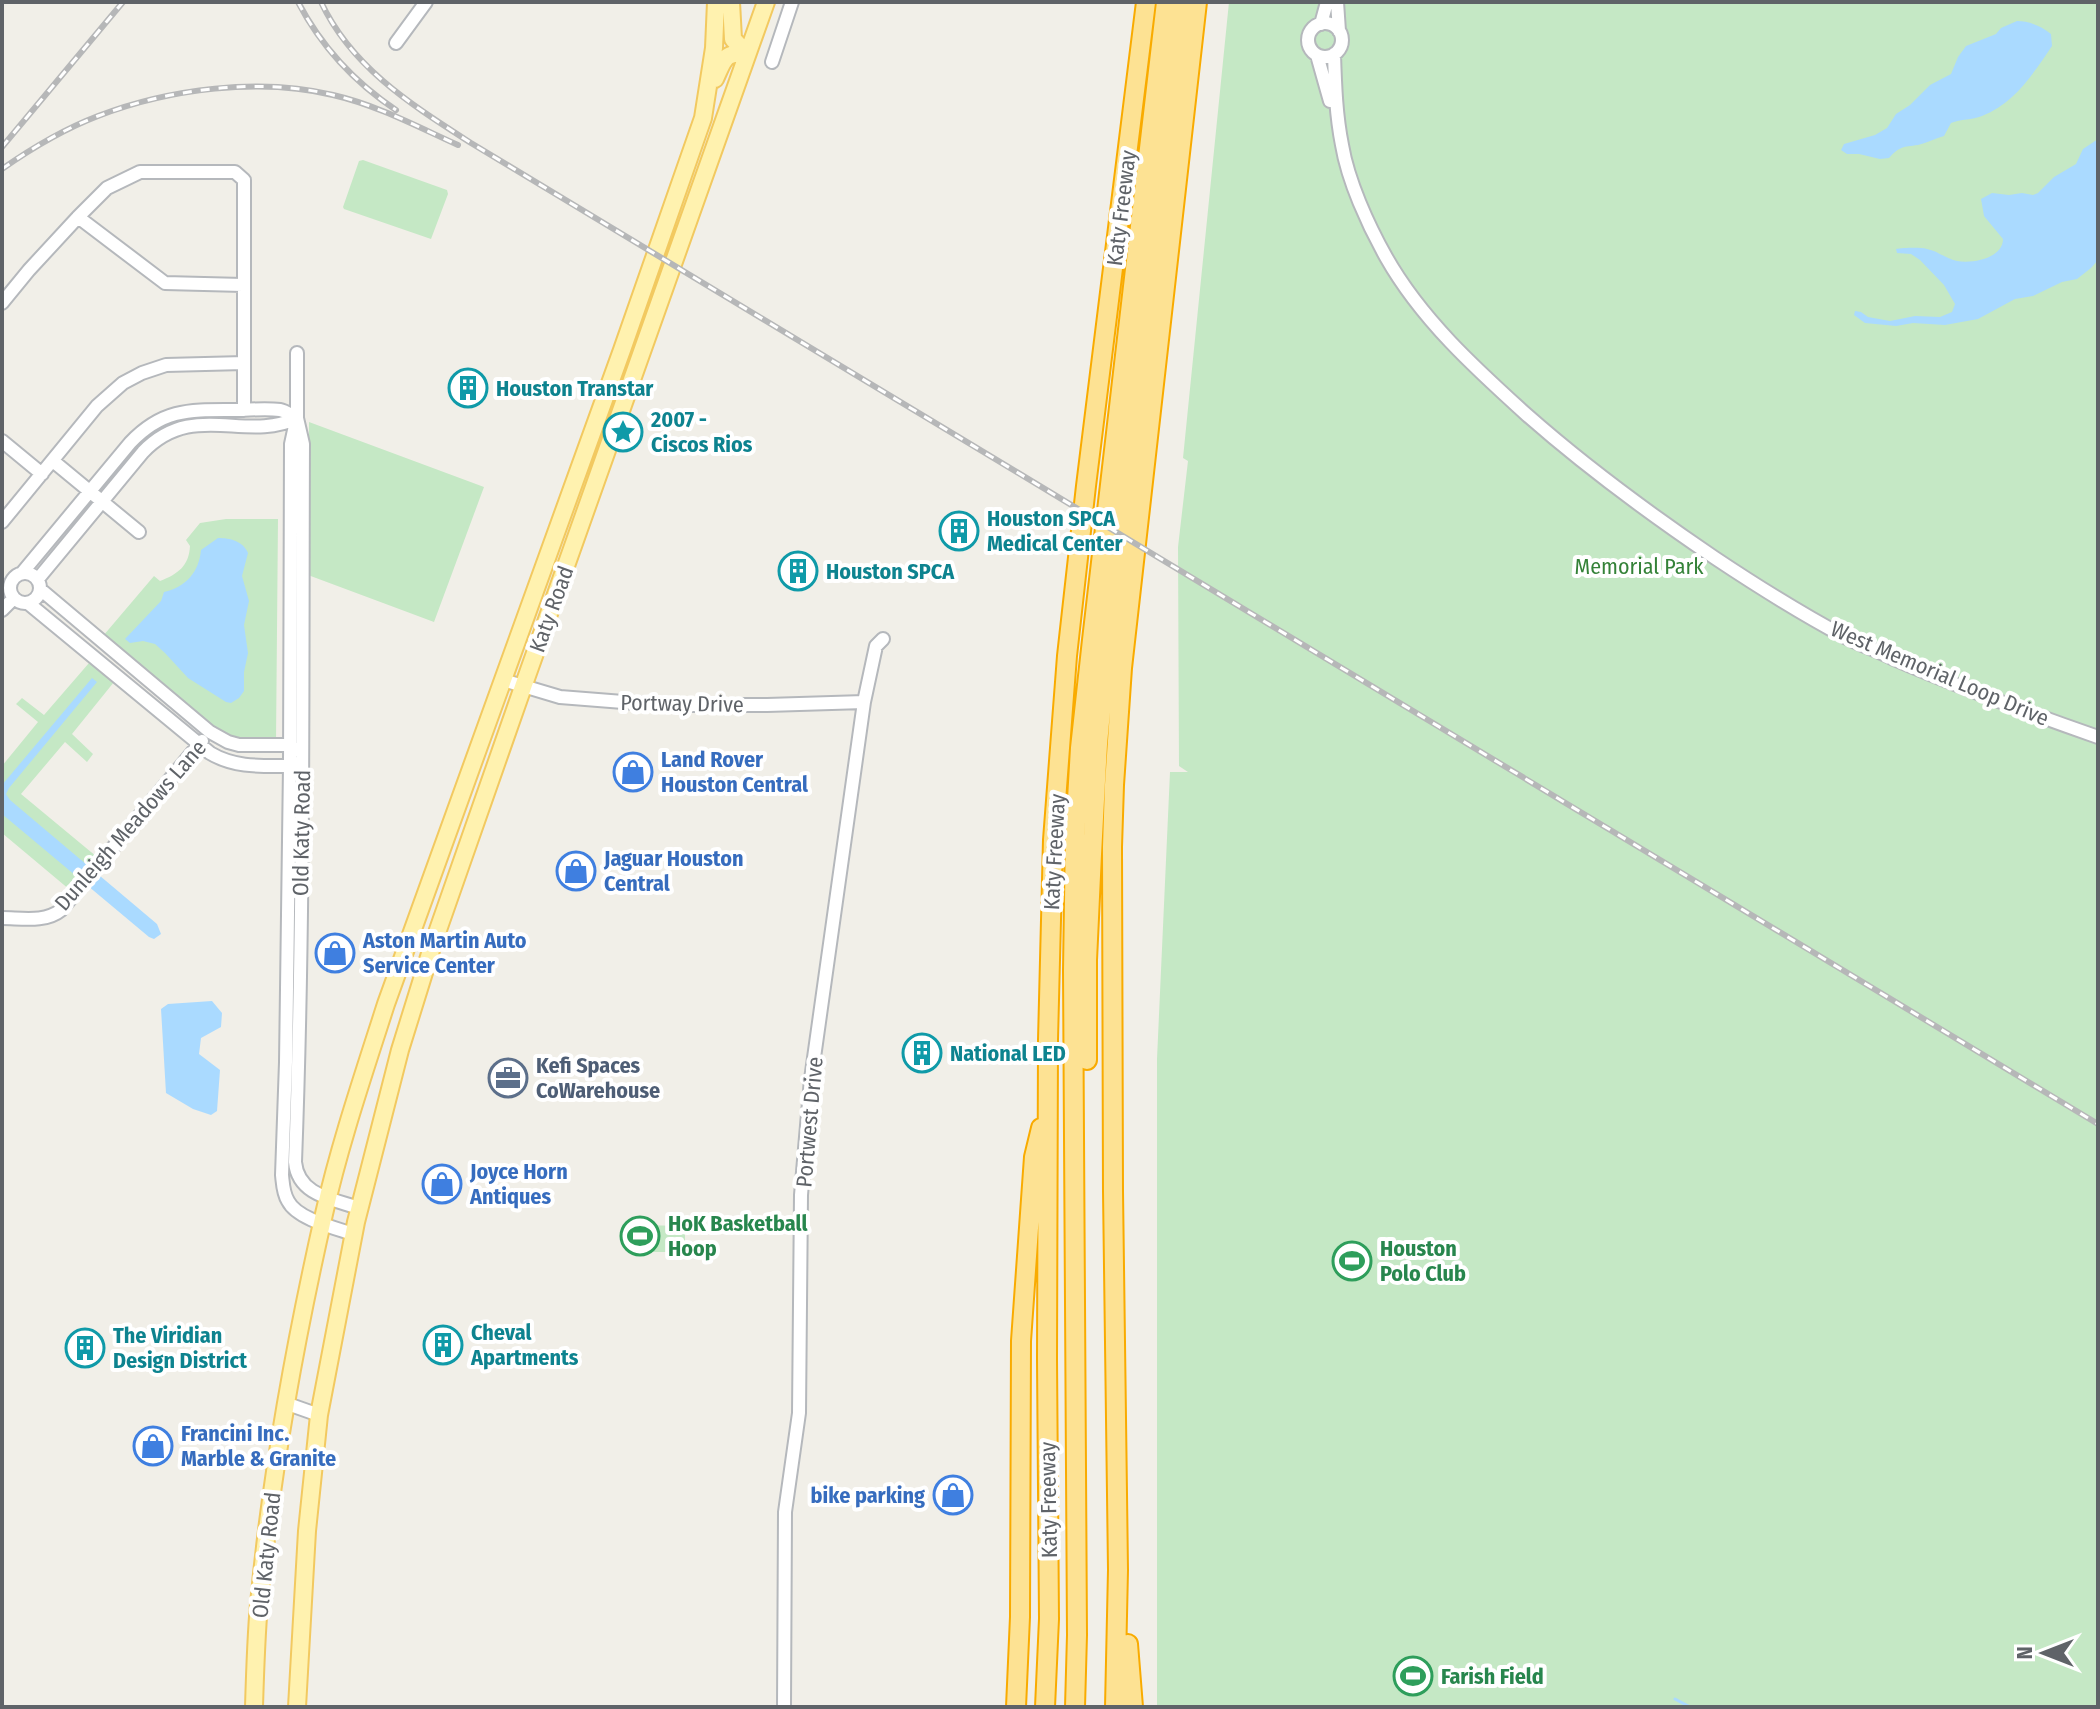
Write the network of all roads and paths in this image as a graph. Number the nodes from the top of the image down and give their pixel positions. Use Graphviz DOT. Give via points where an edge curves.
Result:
graph roads {
  1 [pos="426,2"];
  2 [pos="766,2"];
  3 [pos="792,2"];
  4 [pos="1146,2"];
  5 [pos="1166,2"];
  6 [pos="1182,2"];
  7 [pos="1197,2"];
  8 [pos="1327,2"];
  9 [pos="1337,2"];
  10 [pos="720,3"];
  11 [pos="1321,24"];
  12 [pos="1339,31"];
  13 [pos="396,43"];
  14 [pos="747,54"];
  15 [pos="1334,54"];
  16 [pos="1317,55"];
  17 [pos="772,62"];
  18 [pos="708,93"];
  19 [pos="1339,126"];
  20 [pos="78,217"];
  21 [pos="243,285"];
  22 [pos="2,303"];
  23 [pos="297,353"];
  24 [pos="244,363"];
  25 [pos="238,410"];
  26 [pos="297,418"];
  27 [pos="232,425"];
  28 [pos="2,441"];
  29 [pos="53,461"];
  30 [pos="42,474"];
  31 [pos="90,492"];
  32 [pos="567,500"];
  33 [pos="102,502"];
  34 [pos="588,504"];
  35 [pos="2,522"];
  36 [pos="139,532"];
  37 [pos="22,573"];
  38 [pos="39,584"];
  39 [pos="296,584"];
  40 [pos="14,598"];
  41 [pos="28,603"];
  42 [pos="2,610"];
  43 [pos="883,639"];
  44 [pos="518,640"];
  45 [pos="537,646"];
  46 [pos="120,656"];
  47 [pos="108,670"];
  48 [pos="503,680"];
  49 [pos="523,687"];
  50 [pos="864,702"];
  51 [pos="210,732"];
  52 [pos="2098,737"];
  53 [pos="199,745"];
  54 [pos="290,745"];
  55 [pos="302,756"];
  56 [pos="290,766"];
  57 [pos="2,918"];
  58 [pos="294,960"];
  59 [pos="1048,1098"];
  60 [pos="325,1211"];
  61 [pos="356,1221"];
  62 [pos="285,1403"];
  63 [pos="319,1415"];
  64 [pos="1118,1441"];
  65 [pos="254,1707"];
  66 [pos="297,1707"];
  67 [pos="784,1707"];
  68 [pos="1016,1707"];
  69 [pos="1045,1707"];
  70 [pos="1075,1707"];
  71 [pos="1084,1707"];
  72 [pos="1115,1707"];
  73 [pos="1133,1707"];
  1 -- 13 [label="street"];
  2 -- 14 [label="main road, Katy Road"];
  3 -- 17 [label="street"];
  4 -- 59 [label="highway, Katy Freeway" via="1067,656 1053,840"];
  5 -- 70 [label="highway" via="1080,748 1075,834"];
  6 -- 71 [label="highway" via="1108,635 1093,838 1086,1043"];
  7 -- 64 [label="highway" via="1117,723 1112,862"];
  8 -- 11 [label="street"];
  9 -- 12 [label="street"];
  10 -- 14 [label="main road" via="733,39"];
  10 -- 18 [label="main road, Katy Road"];
  11 -- 12 [label="street"];
  11 -- 16 [label="street" via="1309,35 1309,46"];
  12 -- 15 [label="street" via="1341,45"];
  14 -- 18 [label="main road" via="728,55"];
  14 -- 34 [label="main road, Katy Road"];
  15 -- 16 [label="street"];
  15 -- 19 [label="street, West Memorial Loop Drive"];
  16 -- 19 [label="street, West Memorial Loop Drive"];
  18 -- 32 [label="main road, Katy Road"];
  19 -- 52 [label="street, West Memorial Loop Drive" via="1353,184 1386,257 1412,298 1502,392 1584,463 1752,583 1846,637 1993,700"];
  20 -- 21 [label="street" via="165,283"];
  20 -- 21 [label="street" via="107,188 140,172 235,172 244,180"];
  20 -- 22 [label="street"];
  21 -- 24 [label="street"];
  23 -- 26 [label="street, Old Katy Road"];
  24 -- 25 [label="street"];
  24 -- 29 [label="street" via="183,363 136,375 97,406"];
  25 -- 26 [label="street" via="281,410"];
  25 -- 27 [label="street"];
  25 -- 31 [label="street" via="165,417 130,443"];
  26 -- 27 [label="street" via="282,426"];
  26 -- 39 [label="street, Old Katy Road" via="291,444"];
  27 -- 33 [label="street" via="187,426 159,437"];
  28 -- 30 [label="street"];
  29 -- 30 [label="street"];
  29 -- 31 [label="street"];
  30 -- 35 [label="street"];
  31 -- 33 [label="street"];
  31 -- 37 [label="street"];
  32 -- 34 [label="main road"];
  32 -- 44 [label="main road, Katy Road"];
  33 -- 36 [label="street"];
  33 -- 38 [label="street"];
  34 -- 45 [label="main road, Katy Road"];
  37 -- 38 [label="street" via="31,574"];
  37 -- 40 [label="street" via="10,585"];
  38 -- 41 [label="street" via="37,598"];
  38 -- 46 [label="street"];
  39 -- 54 [label="street, Old Katy Road"];
  39 -- 55 [label="street, Old Katy Road"];
  40 -- 41 [label="street"];
  40 -- 42 [label="street"];
  41 -- 47 [label="street"];
  43 -- 50 [label="street, Portwest Drive" via="876,646"];
  44 -- 45 [label="main road"];
  44 -- 48 [label="main road, Katy Road"];
  45 -- 49 [label="main road, Katy Road"];
  46 -- 47 [label="street"];
  46 -- 51 [label="street"];
  47 -- 53 [label="street"];
  48 -- 49 [label="street, Portway Drive"];
  48 -- 60 [label="main road, Katy Road" via="386,1004"];
  49 -- 50 [label="street, Portway Drive" via="575,699 661,705"];
  49 -- 61 [label="main road, Katy Road" via="400,1050"];
  50 -- 67 [label="street, Portwest Drive" via="814,1057 801,1195 799,1413 785,1512"];
  51 -- 53 [label="street, Dunleigh Meadows Lane"];
  51 -- 54 [label="street" via="239,745"];
  53 -- 56 [label="street" via="235,765"];
  53 -- 57 [label="street, Dunleigh Meadows Lane" via="61,910 49,917"];
  54 -- 55 [label="street"];
  54 -- 56 [label="street, Old Katy Road"];
  55 -- 56 [label="street"];
  55 -- 58 [label="street, Old Katy Road"];
  56 -- 58 [label="street, Old Katy Road"];
  58 -- 60 [label="street, Old Katy Road" via="296,1173 319,1195"];
  58 -- 60 [label="street, Old Katy Road" via="281,1155 284,1192 299,1212"];
  59 -- 68 [label="highway" via="1034,1157 1021,1341"];
  59 -- 69 [label="highway, Katy Freeway"];
  60 -- 61 [label="street, Old Katy Road"];
  60 -- 61 [label="street, Old Katy Road"];
  60 -- 62 [label="main road, Old Katy Road"];
  61 -- 63 [label="main road, Old Katy Road"];
  62 -- 63 [label="street"];
  62 -- 65 [label="main road, Old Katy Road" via="259,1606"];
  63 -- 66 [label="main road, Old Katy Road"];
  64 -- 72 [label="highway"];
  64 -- 73 [label="highway"];
}
